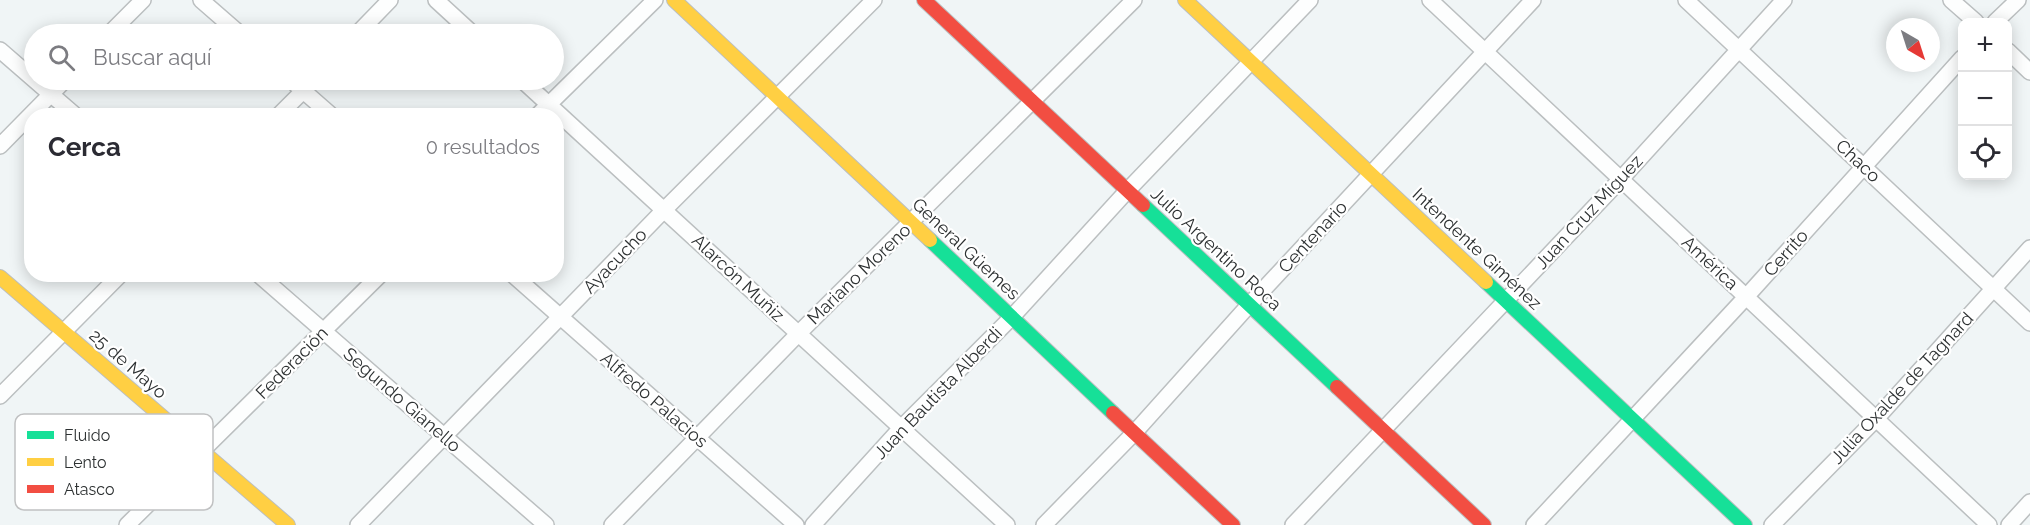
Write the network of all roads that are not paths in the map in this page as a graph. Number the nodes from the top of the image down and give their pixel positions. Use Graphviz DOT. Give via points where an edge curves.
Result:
graph roads {
  1 [pos="143,0"];
  2 [pos="201,0"];
  3 [pos="390,0"];
  4 [pos="436,0"];
  5 [pos="655,0"];
  6 [pos="674,0"];
  7 [pos="874,0"];
  8 [pos="924,0"];
  9 [pos="1134,0"];
  10 [pos="1185,0"];
  11 [pos="1310,0"];
  12 [pos="1430,0"];
  13 [pos="1533,0"];
  14 [pos="1686,0"];
  15 [pos="1784,0"];
  16 [pos="1951,0"];
  17 [pos="2018,0"];
  18 [pos="1971,18"];
  19 [pos="1999,18"];
  20 [pos="119,24"];
  21 [pos="229,24"];
  22 [pos="367,24"];
  23 [pos="462,24"];
  24 [pos="0,50"];
  25 [pos="1739,50"];
  26 [pos="1486,52"];
  27 [pos="2012,56"];
  28 [pos="1251,62"];
  29 [pos="1958,62"];
  30 [pos="24,71"];
  31 [pos="2030,72"];
  32 [pos="564,88"];
  33 [pos="46,90"];
  34 [pos="55,90"];
  35 [pos="303,90"];
  36 [pos="312,90"];
  37 [pos="533,90"];
  38 [pos="562,90"];
  39 [pos="51,94"];
  40 [pos="778,98"];
  41 [pos="1032,101"];
  42 [pos="548,104"];
  43 [pos="37,108"];
  44 [pos="67,108"];
  45 [pos="286,108"];
  46 [pos="326,108"];
  47 [pos="544,108"];
  48 [pos="552,108"];
  49 [pos="564,119"];
  50 [pos="24,122"];
  51 [pos="0,146"];
  52 [pos="1864,167"];
  53 [pos="1372,175"];
  54 [pos="1621,179"];
  55 [pos="1127,191"];
  56 [pos="664,210"];
  57 [pos="911,223"];
  58 [pos="2030,248"];
  59 [pos="0,277"];
  60 [pos="113,282"];
  61 [pos="267,282"];
  62 [pos="373,282"];
  63 [pos="521,282"];
  64 [pos="1994,289"];
  65 [pos="1746,297"];
  66 [pos="1506,300"];
  67 [pos="1249,305"];
  68 [pos="1012,317"];
  69 [pos="561,318"];
  70 [pos="2030,323"];
  71 [pos="324,331"];
  72 [pos="64,333"];
  73 [pos="799,333"];
  74 [pos="0,396"];
  75 [pos="159,414"];
  76 [pos="1876,419"];
  77 [pos="1633,420"];
  78 [pos="902,428"];
  79 [pos="1381,429"];
  80 [pos="1134,432"];
  81 [pos="444,436"];
  82 [pos="698,439"];
  83 [pos="213,440"];
  84 [pos="213,460"];
  85 [pos="2030,502"];
  86 [pos="142,510"];
  87 [pos="127,525"];
  88 [pos="288,525"];
  89 [pos="358,525"];
  90 [pos="546,525"];
  91 [pos="612,525"];
  92 [pos="796,525"];
  93 [pos="813,525"];
  94 [pos="1007,525"];
  95 [pos="1044,525"];
  96 [pos="1233,525"];
  97 [pos="1293,525"];
  98 [pos="1484,525"];
  99 [pos="1534,525"];
  100 [pos="1746,525"];
  101 [pos="1772,525"];
  102 [pos="1989,525"];
  103 [pos="2009,525"];
  1 -- 20 [label="street"];
  2 -- 21 [label="street"];
  3 -- 22 [label="street"];
  4 -- 23 [label="street"];
  5 -- 32 [label="street"];
  6 -- 40 [label="street, General Güemes"];
  7 -- 40 [label="street, Ayacucho"];
  8 -- 41 [label="street, Julio Argentino Roca"];
  9 -- 41 [label="street, Mariano Moreno"];
  10 -- 28 [label="street, Intendente Giménez"];
  11 -- 28 [label="street, Juan Bautista Alberdi"];
  12 -- 26 [label="street, América"];
  13 -- 26 [label="street, Centenario"];
  14 -- 25 [label="street, Chaco"];
  15 -- 25 [label="street, Juan Cruz Míguez"];
  16 -- 18 [label="street"];
  17 -- 19 [label="street"];
  24 -- 30 [label="street"];
  25 -- 52 [label="street, Chaco"];
  25 -- 54 [label="street, Juan Cruz Míguez"];
  26 -- 53 [label="street, Centenario"];
  26 -- 54 [label="street, América"];
  27 -- 31 [label="street"];
  28 -- 53 [label="street, Intendente Giménez"];
  28 -- 55 [label="street, Juan Bautista Alberdi"];
  29 -- 52 [label="street, Cerrito"];
  33 -- 39 [label="street"];
  34 -- 39 [label="street"];
  35 -- 45 [label="street"];
  36 -- 46 [label="street"];
  37 -- 42 [label="street, Alarcón Muñiz"];
  38 -- 42 [label="street"];
  39 -- 43 [label="street"];
  39 -- 44 [label="street"];
  40 -- 56 [label="street, Ayacucho"];
  40 -- 57 [label="street, General Güemes"];
  41 -- 55 [label="street, Julio Argentino Roca"];
  41 -- 57 [label="street, Mariano Moreno"];
  42 -- 47 [label="street"];
  42 -- 48 [label="street, Alarcón Muñiz"];
  49 -- 56 [label="street, Alarcón Muñiz"];
  50 -- 51 [label="street"];
  52 -- 64 [label="street, Chaco"];
  52 -- 65 [label="street, Cerrito"];
  53 -- 66 [label="street, Intendente Giménez"];
  53 -- 67 [label="street, Centenario"];
  54 -- 65 [label="street, América"];
  54 -- 66 [label="street, Juan Cruz Míguez"];
  55 -- 67 [label="street, Julio Argentino Roca"];
  55 -- 68 [label="street, Juan Bautista Alberdi"];
  56 -- 69 [label="street, Ayacucho"];
  56 -- 73 [label="street, Alarcón Muñiz"];
  57 -- 68 [label="street, General Güemes"];
  57 -- 73 [label="street, Mariano Moreno"];
  58 -- 64 [label="street, Julia Oxalde de Tagnard"];
  59 -- 72 [label="street, 25 de Mayo"];
  60 -- 72 [label="street"];
  61 -- 71 [label="street, Segundo Gianello"];
  62 -- 71 [label="street, Federación"];
  63 -- 69 [label="street, Alfredo Palacios"];
  64 -- 70 [label="street, Chaco"];
  64 -- 76 [label="street, Julia Oxalde de Tagnard"];
  65 -- 76 [label="street, América"];
  65 -- 77 [label="street, Cerrito"];
  66 -- 77 [label="street, Intendente Giménez"];
  66 -- 79 [label="street, Juan Cruz Míguez"];
  67 -- 79 [label="street, Julio Argentino Roca"];
  67 -- 80 [label="street, Centenario"];
  68 -- 78 [label="street, Juan Bautista Alberdi"];
  68 -- 80 [label="street, General Güemes"];
  69 -- 81 [label="street, Ayacucho"];
  69 -- 82 [label="street, Alfredo Palacios"];
  71 -- 81 [label="street, Segundo Gianello"];
  71 -- 83 [label="street, Federación"];
  72 -- 74 [label="street"];
  72 -- 75 [label="street, 25 de Mayo"];
  73 -- 78 [label="street, Alarcón Muñiz"];
  73 -- 82 [label="street, Mariano Moreno"];
  76 -- 101 [label="street, Julia Oxalde de Tagnard"];
  76 -- 102 [label="street, América"];
  77 -- 99 [label="street, Cerrito"];
  77 -- 100 [label="street, Intendente Giménez"];
  78 -- 93 [label="street, Juan Bautista Alberdi"];
  78 -- 94 [label="street, Alarcón Muñiz"];
  79 -- 97 [label="street, Juan Cruz Míguez"];
  79 -- 98 [label="street, Julio Argentino Roca"];
  80 -- 95 [label="street, Centenario"];
  80 -- 96 [label="street, General Güemes"];
  81 -- 89 [label="street, Ayacucho"];
  81 -- 90 [label="street, Segundo Gianello"];
  82 -- 91 [label="street, Mariano Moreno"];
  82 -- 92 [label="street, Alfredo Palacios"];
  84 -- 88 [label="street, 25 de Mayo"];
  85 -- 103 [label="street"];
  86 -- 87 [label="street, Federación"];
}
